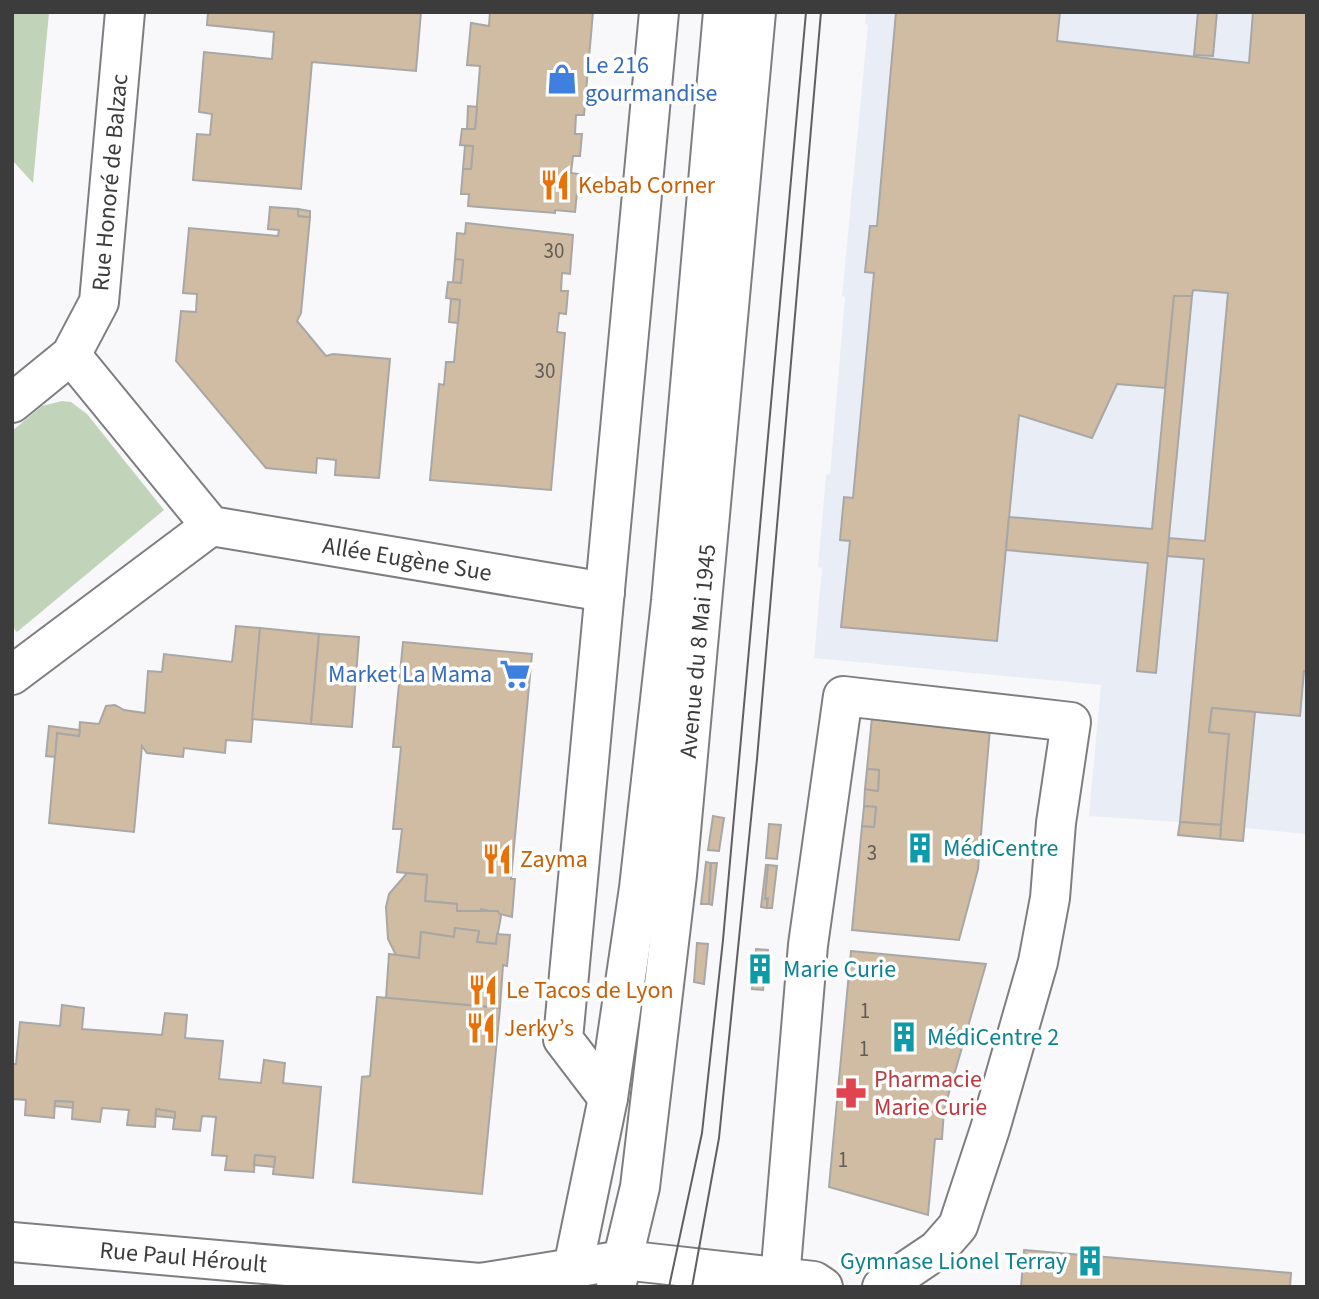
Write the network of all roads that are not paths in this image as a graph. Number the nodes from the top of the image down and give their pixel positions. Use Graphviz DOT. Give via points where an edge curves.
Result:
graph roads {
  1 [pos="125,12"];
  2 [pos="659,12"];
  3 [pos="723,12"];
  4 [pos="756,12"];
  5 [pos="71,355"];
  6 [pos="12,403"];
  7 [pos="211,526"];
  8 [pos="605,592"];
  9 [pos="12,675"];
  10 [pos="608,1098"];
  11 [pos="12,1242"];
  12 [pos="619,1273"];
  13 [pos="570,1278"];
  14 [pos="780,1279"];
  15 [pos="483,1285"];
  16 [pos="823,1287"];
  17 [pos="882,1287"];
  1 -- 5 [label="street, Rue Honoré de Balzac" via="99,302"];
  2 -- 8 [label="street"];
  3 -- 10 [label="street, Avenue du 8 Mai 1945" via="671,601 639,888"];
  4 -- 12 [label="street, Avenue du 8 Mai 1945" via="677,875 640,1187"];
  5 -- 6 [label="street, Rue Honoré de Balzac"];
  5 -- 7 [label="street"];
  7 -- 8 [label="street, Allée Eugène Sue"];
  7 -- 9 [label="street"];
  8 -- 10 [label="street" via="563,1039"];
  10 -- 13 [label="street, Avenue du 8 Mai 1945"];
  11 -- 15 [label="street, Rue Paul Héroult"];
  12 -- 13 [label="street, Rue Paul Héroult"];
  12 -- 14 [label="street, Rue Paul Héroult"];
  13 -- 15 [label="street, Rue Paul Héroult"];
  14 -- 16 [label="street, Rue Paul Héroult" via="814,1281"];
  14 -- 17 [label="street" via="808,945 843,696 1071,722 1038,962 958,1226 937,1250"];
}
